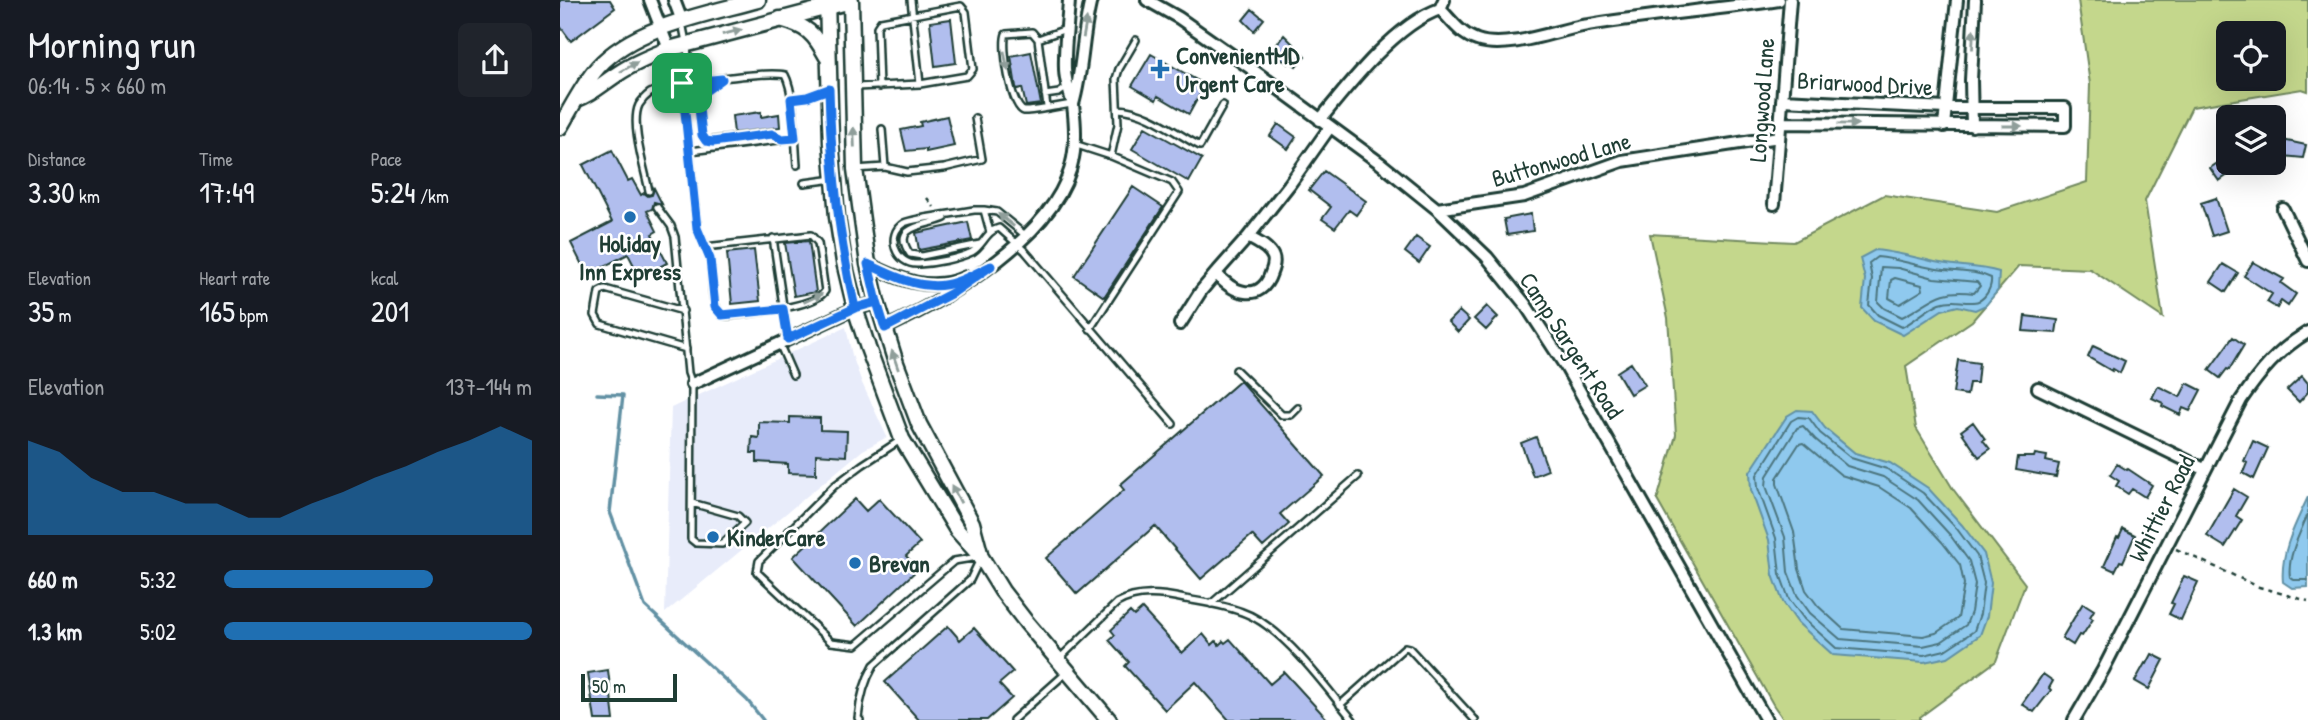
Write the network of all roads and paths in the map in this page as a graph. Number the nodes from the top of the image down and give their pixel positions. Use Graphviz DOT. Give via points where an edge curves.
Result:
graph roads {
  1 [pos="650,0"];
  2 [pos="674,0"];
  3 [pos="758,0"];
  4 [pos="854,0"];
  5 [pos="911,0"];
  6 [pos="1069,0"];
  7 [pos="1091,0"];
  8 [pos="1147,0"];
  9 [pos="1779,0"];
  10 [pos="1790,0"];
  11 [pos="1957,0"];
  12 [pos="1975,0"];
  13 [pos="827,3"];
  14 [pos="1442,5"];
  15 [pos="913,14"];
  16 [pos="779,19"];
  17 [pos="682,21"];
  18 [pos="661,28"];
  19 [pos="1066,29"];
  20 [pos="1038,39"];
  21 [pos="1136,40"];
  22 [pos="686,44"];
  23 [pos="669,49"];
  24 [pos="828,59"];
  25 [pos="722,79"];
  26 [pos="682,83"];
  27 [pos="920,84"];
  28 [pos="879,87"];
  29 [pos="853,88"];
  30 [pos="1066,88"];
  31 [pos="829,89"];
  32 [pos="1045,95"];
  33 [pos="577,99"];
  34 [pos="791,99"];
  35 [pos="1782,100"];
  36 [pos="1073,104"];
  37 [pos="1223,104"];
  38 [pos="1047,107"];
  39 [pos="1946,108"];
  40 [pos="1972,108"];
  41 [pos="1118,109"];
  42 [pos="975,118"];
  43 [pos="1320,120"];
  44 [pos="1780,123"];
  45 [pos="1944,126"];
  46 [pos="1972,126"];
  47 [pos="560,127"];
  48 [pos="1330,127"];
  49 [pos="882,129"];
  50 [pos="1779,137"];
  51 [pos="795,138"];
  52 [pos="782,139"];
  53 [pos="1074,144"];
  54 [pos="690,151"];
  55 [pos="1111,156"];
  56 [pos="797,165"];
  57 [pos="885,167"];
  58 [pos="855,169"];
  59 [pos="834,179"];
  60 [pos="804,183"];
  61 [pos="649,191"];
  62 [pos="927,198"];
  63 [pos="1774,204"];
  64 [pos="657,207"];
  65 [pos="936,209"];
  66 [pos="1437,209"];
  67 [pos="2283,209"];
  68 [pos="984,210"];
  69 [pos="951,215"];
  70 [pos="990,232"];
  71 [pos="1025,235"];
  72 [pos="1248,237"];
  73 [pos="773,238"];
  74 [pos="983,243"];
  75 [pos="1016,244"];
  76 [pos="705,247"];
  77 [pos="2308,261"];
  78 [pos="868,264"];
  79 [pos="991,266"];
  80 [pos="1216,273"];
  81 [pos="877,302"];
  82 [pos="855,308"];
  83 [pos="783,309"];
  84 [pos="683,311"];
  85 [pos="1180,324"];
  86 [pos="885,328"];
  87 [pos="1090,329"];
  88 [pos="2308,332"];
  89 [pos="783,341"];
  90 [pos="686,349"];
  91 [pos="1236,370"];
  92 [pos="793,375"];
  93 [pos="692,384"];
  94 [pos="2038,387"];
  95 [pos="1298,408"];
  96 [pos="1173,424"];
  97 [pos="902,439"];
  98 [pos="2204,469"];
  99 [pos="1358,476"];
  100 [pos="692,503"];
  101 [pos="2166,544"];
  102 [pos="981,557"];
  103 [pos="2308,601"];
  104 [pos="1211,604"];
  105 [pos="1057,661"];
  106 [pos="1067,673"];
  107 [pos="1339,705"];
  108 [pos="1103,718"];
  109 [pos="860,720"];
  110 [pos="1013,720"];
  111 [pos="1353,720"];
  112 [pos="1475,720"];
  113 [pos="1766,720"];
  114 [pos="2074,720"];
  1 -- 18 [label="street"];
  2 -- 17 [label="street"];
  3 -- 17 [label="main road"];
  4 -- 13 [label="main road"];
  4 -- 29 [label="main road"];
  5 -- 15 [label="lane"];
  6 -- 19 [label="street"];
  36 -- 7 [label="street, one-way"];
  8 -- 43 [label="street, Camp Sargent Road"];
  9 -- 14 [label="street" via="1491,43 1463,32"];
  10 -- 35 [label="street, Longwood Lane"];
  11 -- 39 [label="street, Briarwood Drive"];
  40 -- 12 [label="street, one-way"];
  13 -- 16 [label="main road"];
  13 -- 24 [label="main road"];
  14 -- 43 [label="street" via="1378,53"];
  15 -- 27 [label="lane"];
  15 -- 27 [label="lane" via="961,6 966,12 972,69 967,76"];
  15 -- 28 [label="lane" via="881,21 877,27"];
  22 -- 16 [label="main road, one-way"];
  16 -- 24 [label="main road" via="812,33"];
  17 -- 18 [label="main road"];
  17 -- 22 [label="lane"];
  18 -- 23 [label="street"];
  18 -- 33 [label="main road" via="620,49 599,66"];
  19 -- 20 [label="lane"];
  19 -- 30 [label="street"];
  20 -- 32 [label="lane"];
  20 -- 38 [label="lane, one-way" via="1032,32 1010,33 1003,41 1016,105 1027,111"];
  21 -- 41 [label="lane" via="1116,79"];
  22 -- 23 [label="main road"];
  22 -- 26 [label="lane" via="688,75"];
  23 -- 26 [label="lane"];
  33 -- 23 [label="main road, one-way" via="594,93 621,71"];
  24 -- 31 [label="main road"];
  25 -- 26 [label="lane"];
  25 -- 34 [label="lane" via="785,75"];
  25 -- 52 [label="lane" via="698,99 706,141 772,134"];
  26 -- 54 [label="lane"];
  26 -- 61 [label="lane" via="651,92 638,107 638,138"];
  27 -- 28 [label="lane"];
  28 -- 29 [label="lane"];
  58 -- 29 [label="main road, one-way"];
  30 -- 32 [label="lane"];
  30 -- 36 [label="street"];
  31 -- 34 [label="lane"];
  31 -- 59 [label="main road"];
  32 -- 38 [label="lane"];
  33 -- 47 [label="main road"];
  34 -- 51 [label="lane"];
  35 -- 39 [label="street, Briarwood Drive"];
  35 -- 44 [label="street, Longwood Lane"];
  36 -- 38 [label="lane"];
  36 -- 53 [label="street"];
  37 -- 41 [label="lane" via="1200,146 1141,114"];
  39 -- 40 [label="street, Briarwood Drive"];
  39 -- 45 [label="street, Briarwood Drive"];
  40 -- 46 [label="street"];
  46 -- 40 [label="street, Briarwood Drive, one-way" via="2064,126 2065,108"];
  41 -- 55 [label="lane"];
  42 -- 57 [label="lane" via="982,159 907,172"];
  43 -- 48 [label="street, Camp Sargent Road"];
  44 -- 45 [label="street, Briarwood Drive, one-way"];
  44 -- 50 [label="street, Longwood Lane"];
  45 -- 46 [label="street, Briarwood Drive"];
  48 -- 66 [label="street, Camp Sargent Road"];
  48 -- 72 [label="street"];
  49 -- 57 [label="lane"];
  50 -- 63 [label="street, Longwood Lane"];
  50 -- 66 [label="street, Buttonwood Lane" via="1622,161 1524,196"];
  51 -- 52 [label="lane"];
  51 -- 56 [label="lane"];
  52 -- 54 [label="lane"];
  53 -- 55 [label="lane"];
  53 -- 71 [label="street" via="1071,168 1059,194"];
  54 -- 76 [label="lane" via="697,228"];
  55 -- 87 [label="lane" via="1172,182 1179,192"];
  57 -- 58 [label="lane"];
  58 -- 78 [label="main road"];
  59 -- 60 [label="lane"];
  59 -- 82 [label="main road"];
  62 -- 65 [label="path"];
  64 -- 84 [label="lane" via="675,237"];
  66 -- 113 [label="street, Camp Sargent Road" via="1487,257 1542,329"];
  67 -- 77 [label="street"];
  68 -- 69 [label="lane"];
  68 -- 70 [label="lane"];
  71 -- 68 [label="lane, one-way" via="997,212"];
  69 -- 74 [label="lane" via="907,231 905,248 922,256"];
  69 -- 74 [label="lane" via="905,222 896,233 897,254 918,264 957,257"];
  70 -- 74 [label="lane"];
  70 -- 75 [label="lane" via="999,229"];
  71 -- 75 [label="street"];
  72 -- 80 [label="street"];
  72 -- 80 [label="street" via="1273,256 1272,272 1264,285 1252,292 1234,291"];
  73 -- 76 [label="lane"];
  73 -- 83 [label="lane"];
  83 -- 73 [label="lane, one-way" via="819,298 826,285 815,238 804,234"];
  75 -- 79 [label="street"];
  75 -- 87 [label="lane"];
  76 -- 83 [label="lane" via="715,307 722,315"];
  78 -- 79 [label="street" via="901,280 929,286 954,283"];
  78 -- 81 [label="main road"];
  79 -- 86 [label="street" via="954,292"];
  80 -- 85 [label="street"];
  81 -- 82 [label="street"];
  81 -- 86 [label="main road"];
  82 -- 89 [label="street"];
  82 -- 97 [label="main road"];
  83 -- 89 [label="lane"];
  84 -- 90 [label="lane"];
  84 -- 90 [label="lane" via="605,289 599,292 595,315 600,324"];
  102 -- 86 [label="main road, one-way" via="972,523 919,424"];
  87 -- 96 [label="lane"];
  88 -- 98 [label="street, Whittier Road" via="2289,343 2258,375"];
  89 -- 92 [label="lane"];
  89 -- 93 [label="street"];
  90 -- 93 [label="lane"];
  91 -- 95 [label="lane" via="1282,415 1291,415"];
  93 -- 100 [label="lane"];
  94 -- 98 [label="street"];
  97 -- 102 [label="main road" via="957,530"];
  97 -- 102 [label="lane" via="834,486 759,561 757,572 831,642 856,645 954,561"];
  98 -- 101 [label="street, Whittier Road"];
  99 -- 104 [label="lane"];
  100 -- 100 [label="lane" via="691,539 696,543 722,544 745,523 738,516"];
  101 -- 103 [label="path" via="2259,587"];
  101 -- 114 [label="street, Whittier Road"];
  102 -- 105 [label="main road"];
  102 -- 109 [label="lane" via="970,580 874,665 860,697"];
  104 -- 105 [label="lane" via="1170,596 1128,597"];
  104 -- 107 [label="lane" via="1244,612 1276,632"];
  105 -- 106 [label="main road"];
  106 -- 108 [label="main road"];
  106 -- 110 [label="lane"];
  107 -- 111 [label="lane"];
  107 -- 112 [label="lane" via="1405,647"];
}
